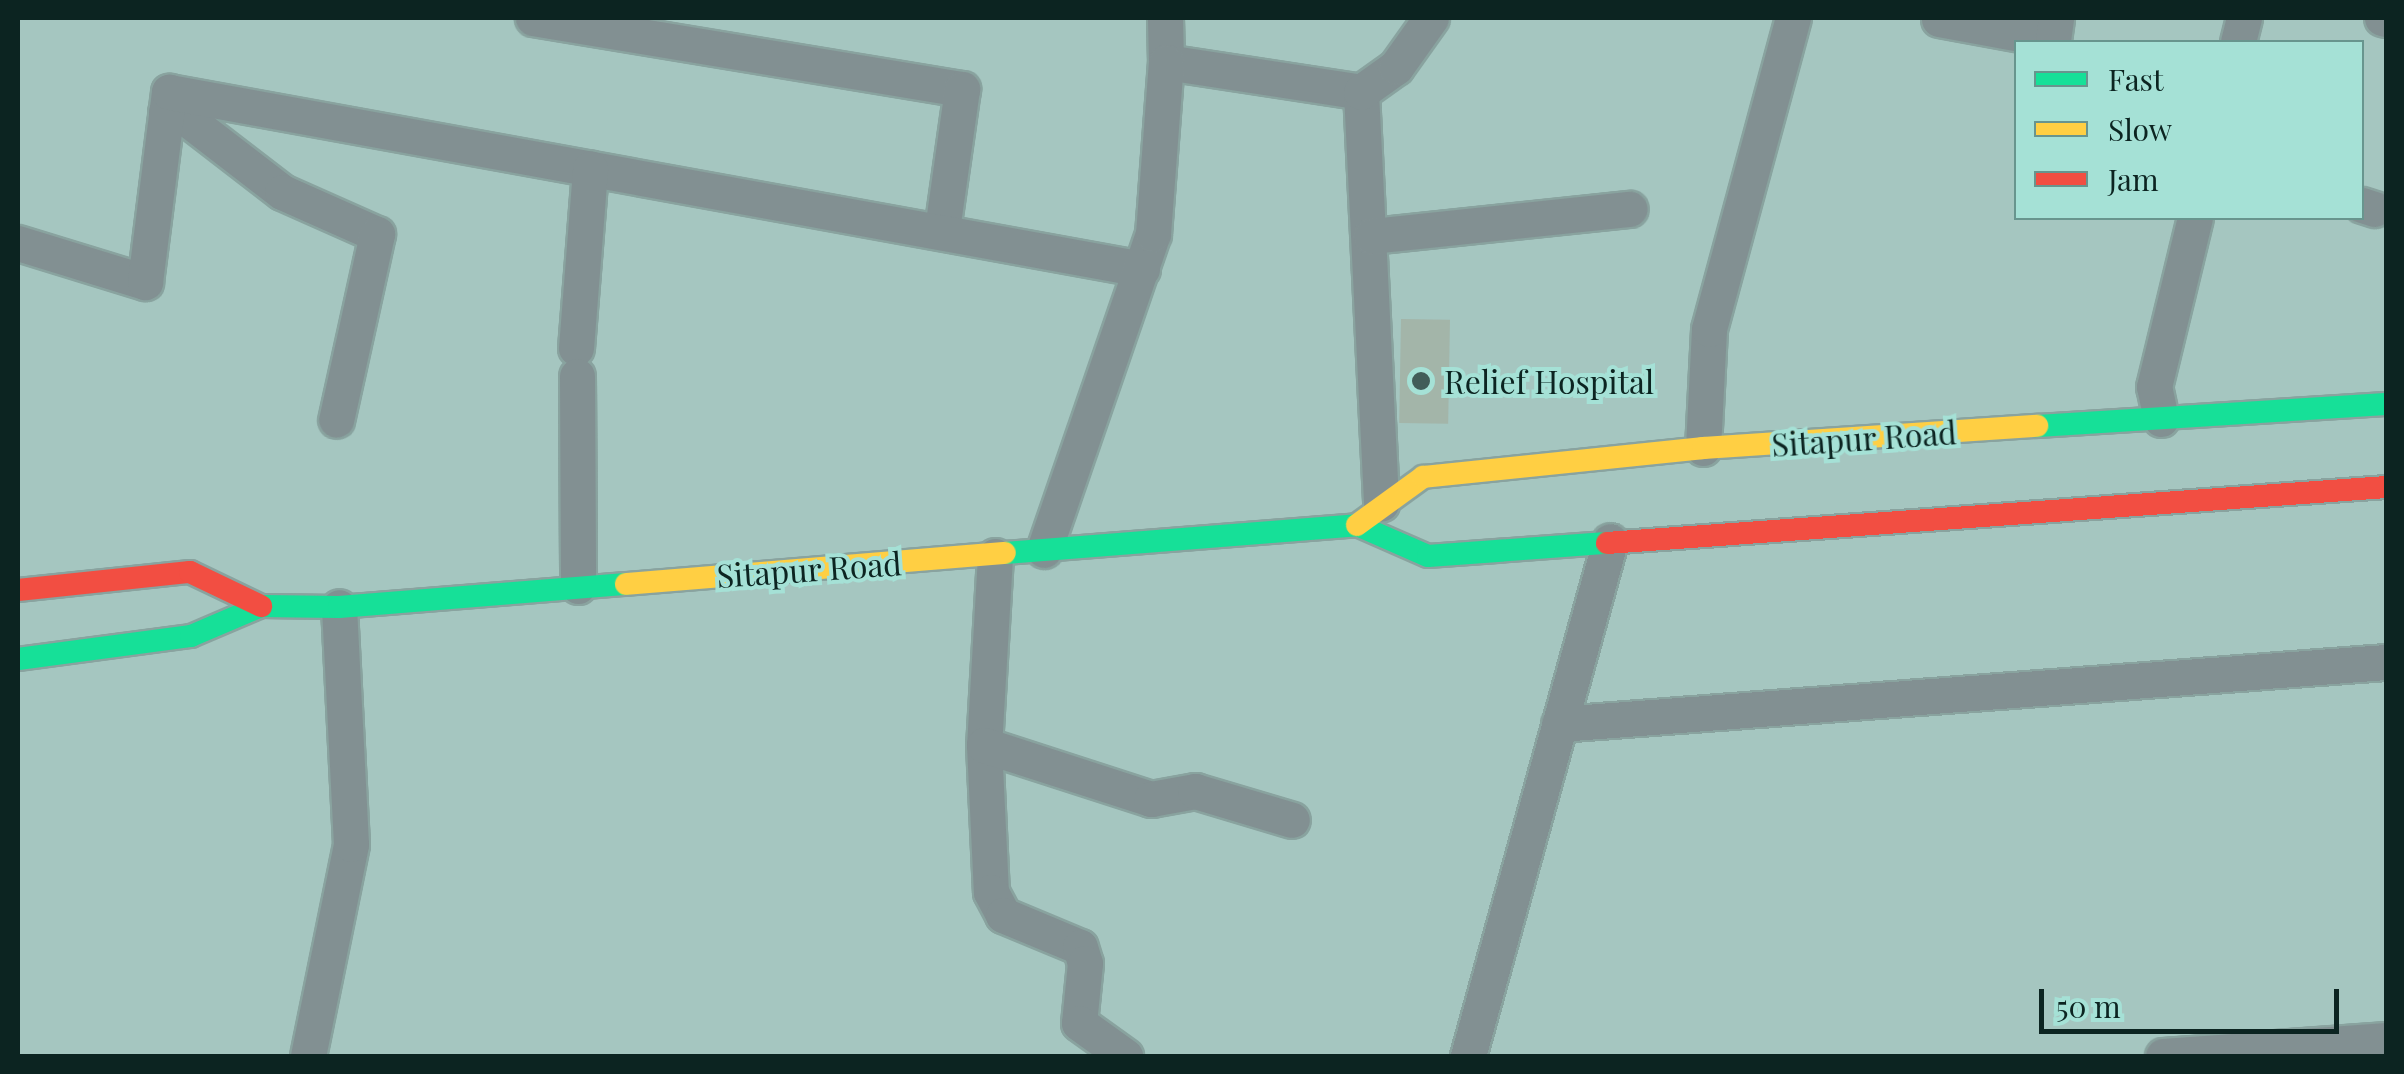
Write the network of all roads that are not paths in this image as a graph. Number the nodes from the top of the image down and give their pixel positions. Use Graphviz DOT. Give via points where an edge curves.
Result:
graph roads {
  1 [pos="534,18"];
  2 [pos="1165,18"];
  3 [pos="1431,18"];
  4 [pos="1793,18"];
  5 [pos="2056,18"];
  6 [pos="1940,19"];
  7 [pos="684,30"];
  8 [pos="1166,62"];
  9 [pos="1361,92"];
  10 [pos="166,112"];
  11 [pos="590,169"];
  12 [pos="1630,209"];
  13 [pos="2195,220"];
  14 [pos="942,229"];
  15 [pos="1371,236"];
  16 [pos="18,243"];
  17 [pos="1142,268"];
  18 [pos="2386,404"];
  19 [pos="2161,419"];
  20 [pos="336,420"];
  21 [pos="1703,448"];
  22 [pos="2386,487"];
  23 [pos="1369,514"];
  24 [pos="1610,541"];
  25 [pos="1044,550"];
  26 [pos="995,556"];
  27 [pos="578,586"];
  28 [pos="18,590"];
  29 [pos="261,606"];
  30 [pos="338,607"];
  31 [pos="18,659"];
  32 [pos="2386,662"];
  33 [pos="1559,724"];
  34 [pos="984,745"];
  35 [pos="1292,820"];
  36 [pos="2386,1040"];
  37 [pos="2225,1054"];
  38 [pos="308,1056"];
  39 [pos="1125,1056"];
  40 [pos="1468,1056"];
  41 [pos="2163,1056"];
  1 -- 7 [label="street"];
  2 -- 8 [label="street"];
  3 -- 9 [label="street" via="1396,67"];
  4 -- 21 [label="street" via="1709,329"];
  5 -- 6 [label="street" via="2053,40"];
  7 -- 14 [label="street" via="962,89"];
  8 -- 9 [label="street"];
  8 -- 17 [label="street" via="1153,234"];
  9 -- 15 [label="street"];
  10 -- 11 [label="street" via="169,92"];
  10 -- 16 [label="street" via="145,282"];
  10 -- 20 [label="street" via="182,115 282,192 377,234"];
  11 -- 14 [label="street"];
  11 -- 27 [label="street" via="576,362"];
  12 -- 15 [label="street"];
  13 -- 19 [label="street" via="2154,387"];
  14 -- 17 [label="street"];
  15 -- 23 [label="street"];
  17 -- 25 [label="street"];
  18 -- 19 [label="main road, Sitapur Road"];
  19 -- 21 [label="main road, Sitapur Road"];
  21 -- 23 [label="main road, Sitapur Road" via="1423,477"];
  22 -- 24 [label="main road, Sitapur Road"];
  23 -- 24 [label="main road, Sitapur Road" via="1428,556"];
  23 -- 25 [label="main road, Sitapur Road"];
  24 -- 33 [label="street"];
  25 -- 26 [label="main road, Sitapur Road"];
  26 -- 27 [label="main road, Sitapur Road"];
  26 -- 34 [label="street"];
  27 -- 30 [label="main road, Sitapur Road"];
  28 -- 29 [label="main road, Sitapur Road" via="190,572"];
  29 -- 30 [label="main road, Sitapur Road"];
  29 -- 31 [label="main road, Sitapur Road" via="191,636"];
  30 -- 38 [label="street" via="352,844"];
  32 -- 33 [label="street"];
  33 -- 40 [label="street"];
  34 -- 35 [label="street" via="1151,799 1195,790"];
  34 -- 39 [label="street" via="994,905 1003,915 1080,947 1080,1023"];
  36 -- 37 [label="street"];
  37 -- 41 [label="street"];
}
